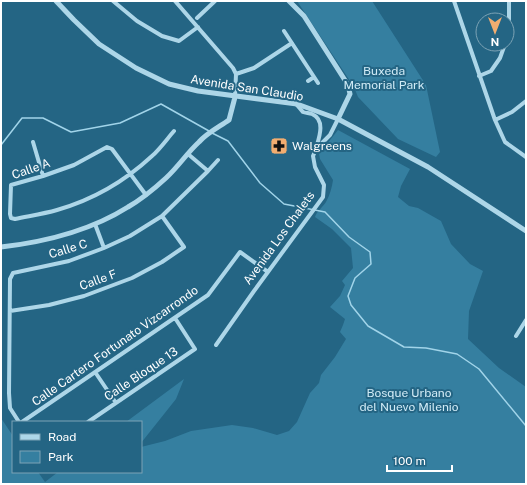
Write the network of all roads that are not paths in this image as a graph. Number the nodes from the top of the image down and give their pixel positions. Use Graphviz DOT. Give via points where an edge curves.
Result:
graph roads {
  1 [pos="56,1"];
  2 [pos="113,1"];
  3 [pos="175,1"];
  4 [pos="215,1"];
  5 [pos="289,1"];
  6 [pos="454,1"];
  7 [pos="509,1"];
  8 [pos="509,12"];
  9 [pos="196,18"];
  10 [pos="198,27"];
  11 [pos="284,31"];
  12 [pos="292,43"];
  13 [pos="502,52"];
  14 [pos="236,74"];
  15 [pos="479,76"];
  16 [pos="314,77"];
  17 [pos="308,81"];
  18 [pos="318,83"];
  19 [pos="235,97"];
  20 [pos="526,101"];
  21 [pos="297,104"];
  22 [pos="338,119"];
  23 [pos="494,120"];
  24 [pos="174,131"];
  25 [pos="33,142"];
  26 [pos="316,149"];
  27 [pos="188,154"];
  28 [pos="526,156"];
  29 [pos="218,160"];
  30 [pos="208,171"];
  31 [pos="130,174"];
  32 [pos="43,176"];
  33 [pos="146,195"];
  34 [pos="162,216"];
  35 [pos="95,224"];
  36 [pos="526,231"];
  37 [pos="1,247"];
  38 [pos="104,248"];
  39 [pos="268,272"];
  40 [pos="10,311"];
  41 [pos="175,318"];
  42 [pos="526,320"];
  43 [pos="516,336"];
  44 [pos="216,345"];
  45 [pos="95,372"];
  46 [pos="9,393"];
  47 [pos="116,403"];
  48 [pos="19,421"];
  49 [pos="22,421"];
  50 [pos="89,421"];
  1 -- 19 [label="street, Avenida San Claudio" via="99,44 136,68 169,84"];
  2 -- 10 [label="street" via="137,21 162,36 179,41"];
  3 -- 10 [label="street"];
  4 -- 9 [label="street"];
  5 -- 22 [label="street" via="304,16 348,86 350,94"];
  6 -- 15 [label="street"];
  7 -- 8 [label="street"];
  10 -- 14 [label="street"];
  11 -- 12 [label="street"];
  12 -- 14 [label="street" via="254,68"];
  12 -- 16 [label="street"];
  13 -- 15 [label="street" via="491,71"];
  14 -- 19 [label="street"];
  15 -- 23 [label="street"];
  16 -- 17 [label="street"];
  16 -- 18 [label="street"];
  19 -- 21 [label="street, Avenida San Claudio"];
  19 -- 27 [label="street" via="229,120 200,141"];
  20 -- 23 [label="street" via="512,112"];
  21 -- 22 [label="street, Avenida San Claudio"];
  21 -- 26 [label="street, Avenida Los Chalets" via="303,112 319,120 320,133"];
  22 -- 26 [label="street" via="330,135"];
  22 -- 36 [label="street, Avenida San Claudio" via="428,167"];
  23 -- 28 [label="street" via="505,142"];
  24 -- 31 [label="street, Calle A" via="152,156"];
  25 -- 32 [label="street"];
  26 -- 39 [label="street, Avenida Los Chalets" via="313,156 315,167 324,185 323,197"];
  27 -- 30 [label="street"];
  27 -- 33 [label="street"];
  29 -- 30 [label="street, Calle C"];
  30 -- 34 [label="street, Calle C"];
  31 -- 32 [label="street, Calle A" via="107,147 74,165"];
  31 -- 32 [label="street, Calle A" via="109,189 81,202 57,210 11,218 11,185"];
  31 -- 33 [label="street, Calle A"];
  33 -- 35 [label="street"];
  34 -- 38 [label="street, Calle C" via="130,236"];
  34 -- 40 [label="street, Calle F" via="184,247 162,262 132,278 84,296 50,305"];
  35 -- 37 [label="street" via="62,236"];
  35 -- 38 [label="street"];
  38 -- 40 [label="street, Calle C" via="70,261 12,274"];
  39 -- 41 [label="street, Calle Cartero Fortunato Vizcarrondo" via="240,252 208,295"];
  39 -- 44 [label="street, Avenida Los Chalets"];
  40 -- 46 [label="street, Calle C"];
  41 -- 45 [label="street, Calle Cartero Fortunato Vizcarrondo"];
  41 -- 47 [label="street, Calle Bloque 13" via="195,349"];
  42 -- 43 [label="street"];
  45 -- 47 [label="street"];
  45 -- 49 [label="street, Calle Cartero Fortunato Vizcarrondo"];
  46 -- 48 [label="street, Calle Cartero Fortunato Vizcarrondo" via="10,408"];
  47 -- 50 [label="street, Calle Bloque 13"];
}
